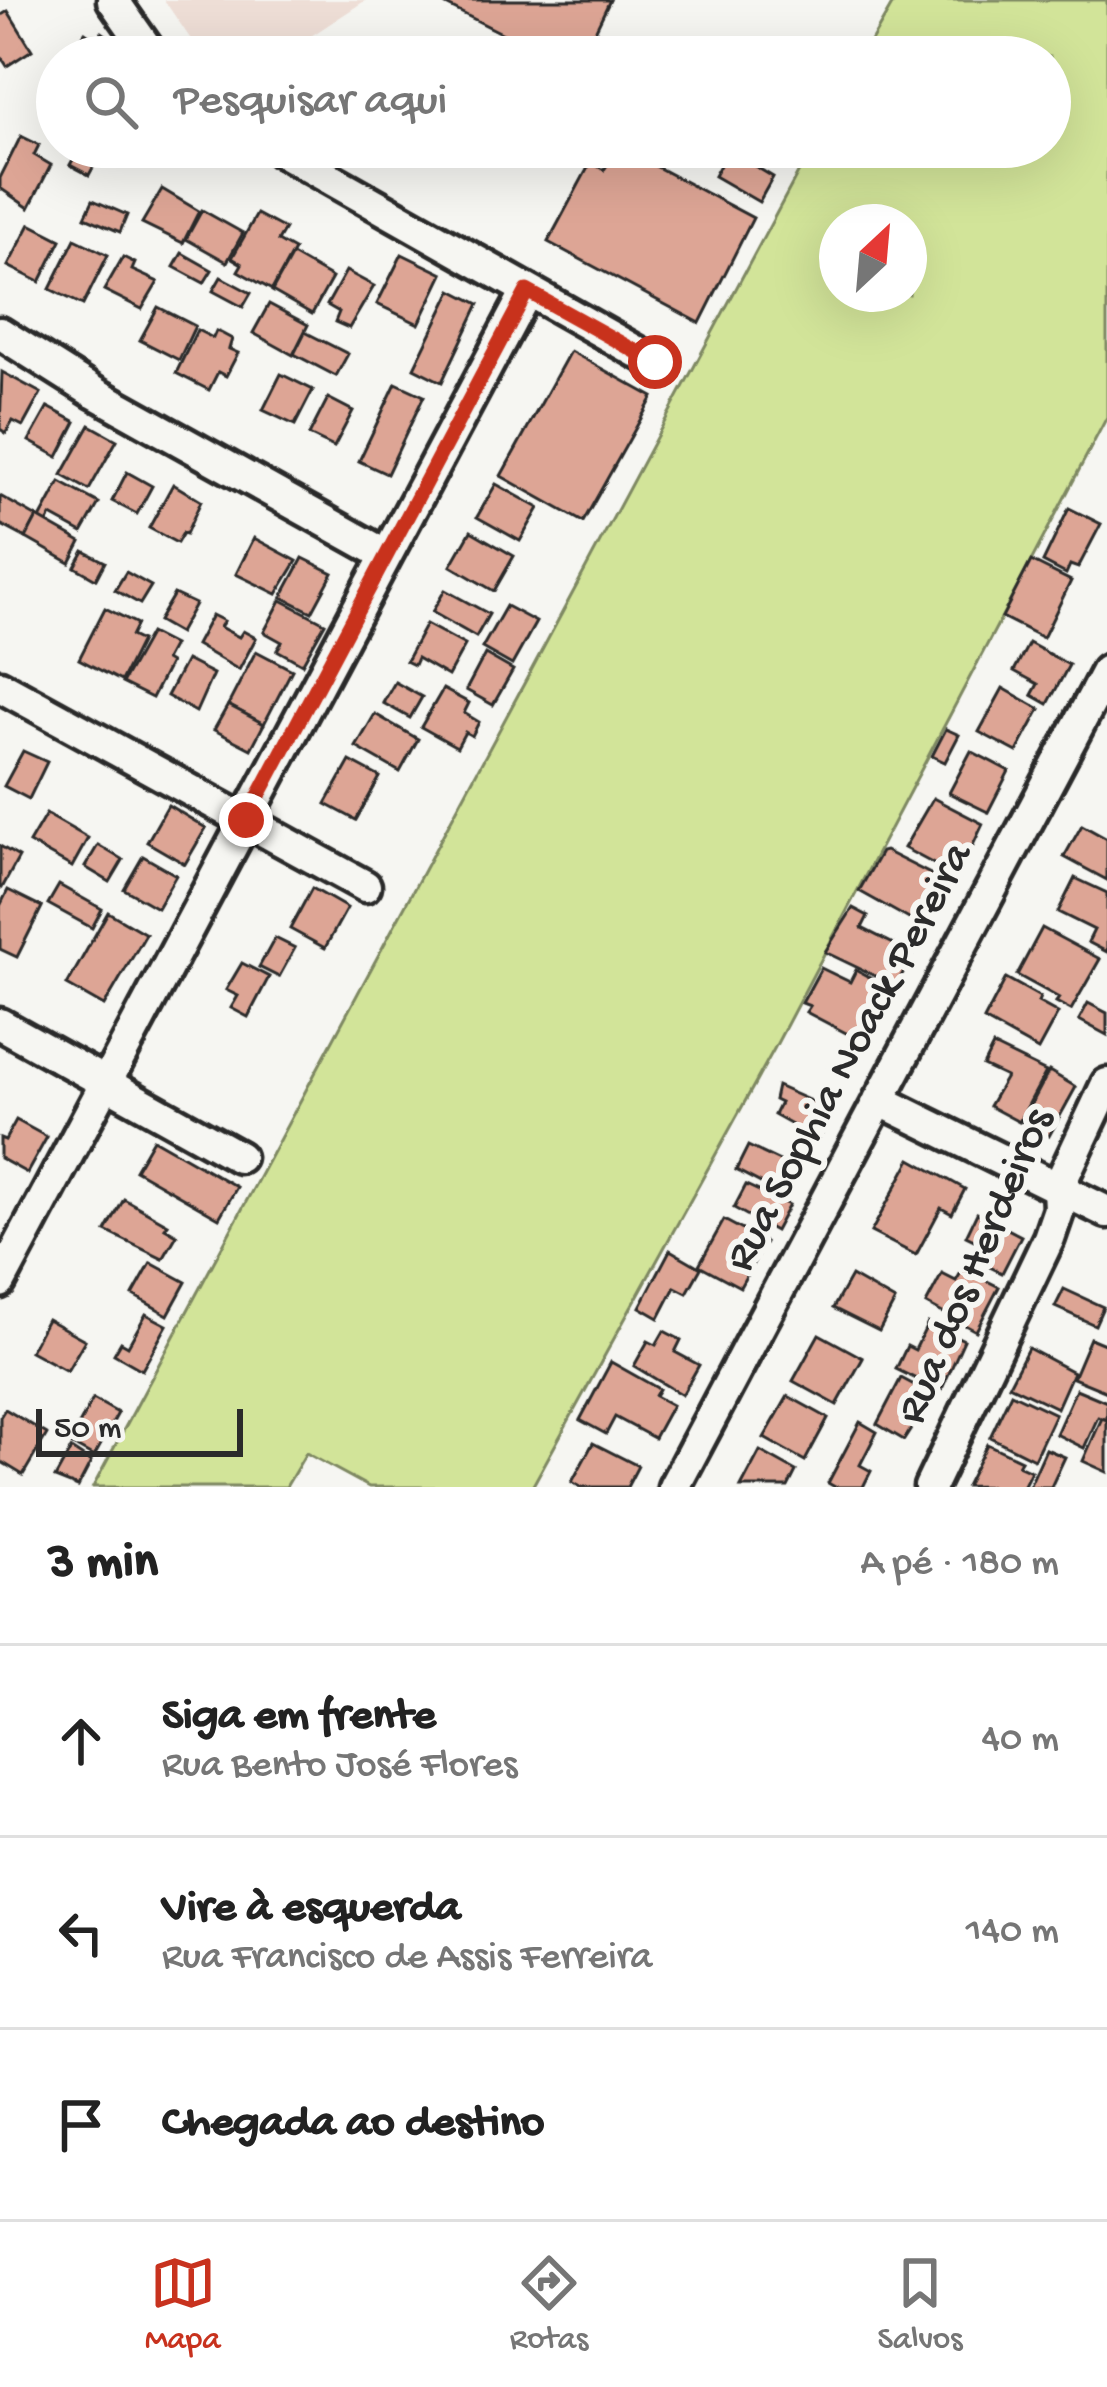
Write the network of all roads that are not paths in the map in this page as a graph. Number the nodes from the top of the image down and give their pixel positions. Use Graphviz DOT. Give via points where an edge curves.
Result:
graph roads {
  1 [pos="113,0"];
  2 [pos="138,36"];
  3 [pos="311,168"];
  4 [pos="527,291"];
  5 [pos="0,333"];
  6 [pos="655,362"];
  7 [pos="386,555"];
  8 [pos="1107,671"];
  9 [pos="0,686"];
  10 [pos="246,820"];
  11 [pos="365,886"];
  12 [pos="0,1024"];
  13 [pos="106,1083"];
  14 [pos="1107,1084"];
  15 [pos="879,1100"];
  16 [pos="239,1157"];
  17 [pos="1058,1188"];
  18 [pos="1107,1212"];
  19 [pos="0,1282"];
  20 [pos="674,1487"];
  21 [pos="930,1487"];
  1 -- 2 [label="street"];
  3 -- 4 [label="street"];
  4 -- 6 [label="street"];
  4 -- 7 [label="street"];
  5 -- 7 [label="street"];
  7 -- 10 [label="street"];
  8 -- 15 [label="street, Rua Sophia Noack Pereira"];
  9 -- 10 [label="street"];
  10 -- 11 [label="street"];
  10 -- 13 [label="street"];
  12 -- 13 [label="street"];
  13 -- 16 [label="street"];
  13 -- 19 [label="street"];
  14 -- 17 [label="street, Rua dos Herdeiros"];
  15 -- 17 [label="street"];
  15 -- 20 [label="street, Rua Sophia Noack Pereira"];
  17 -- 18 [label="street"];
  17 -- 21 [label="street, Rua dos Herdeiros" via="1049,1238"];
}
